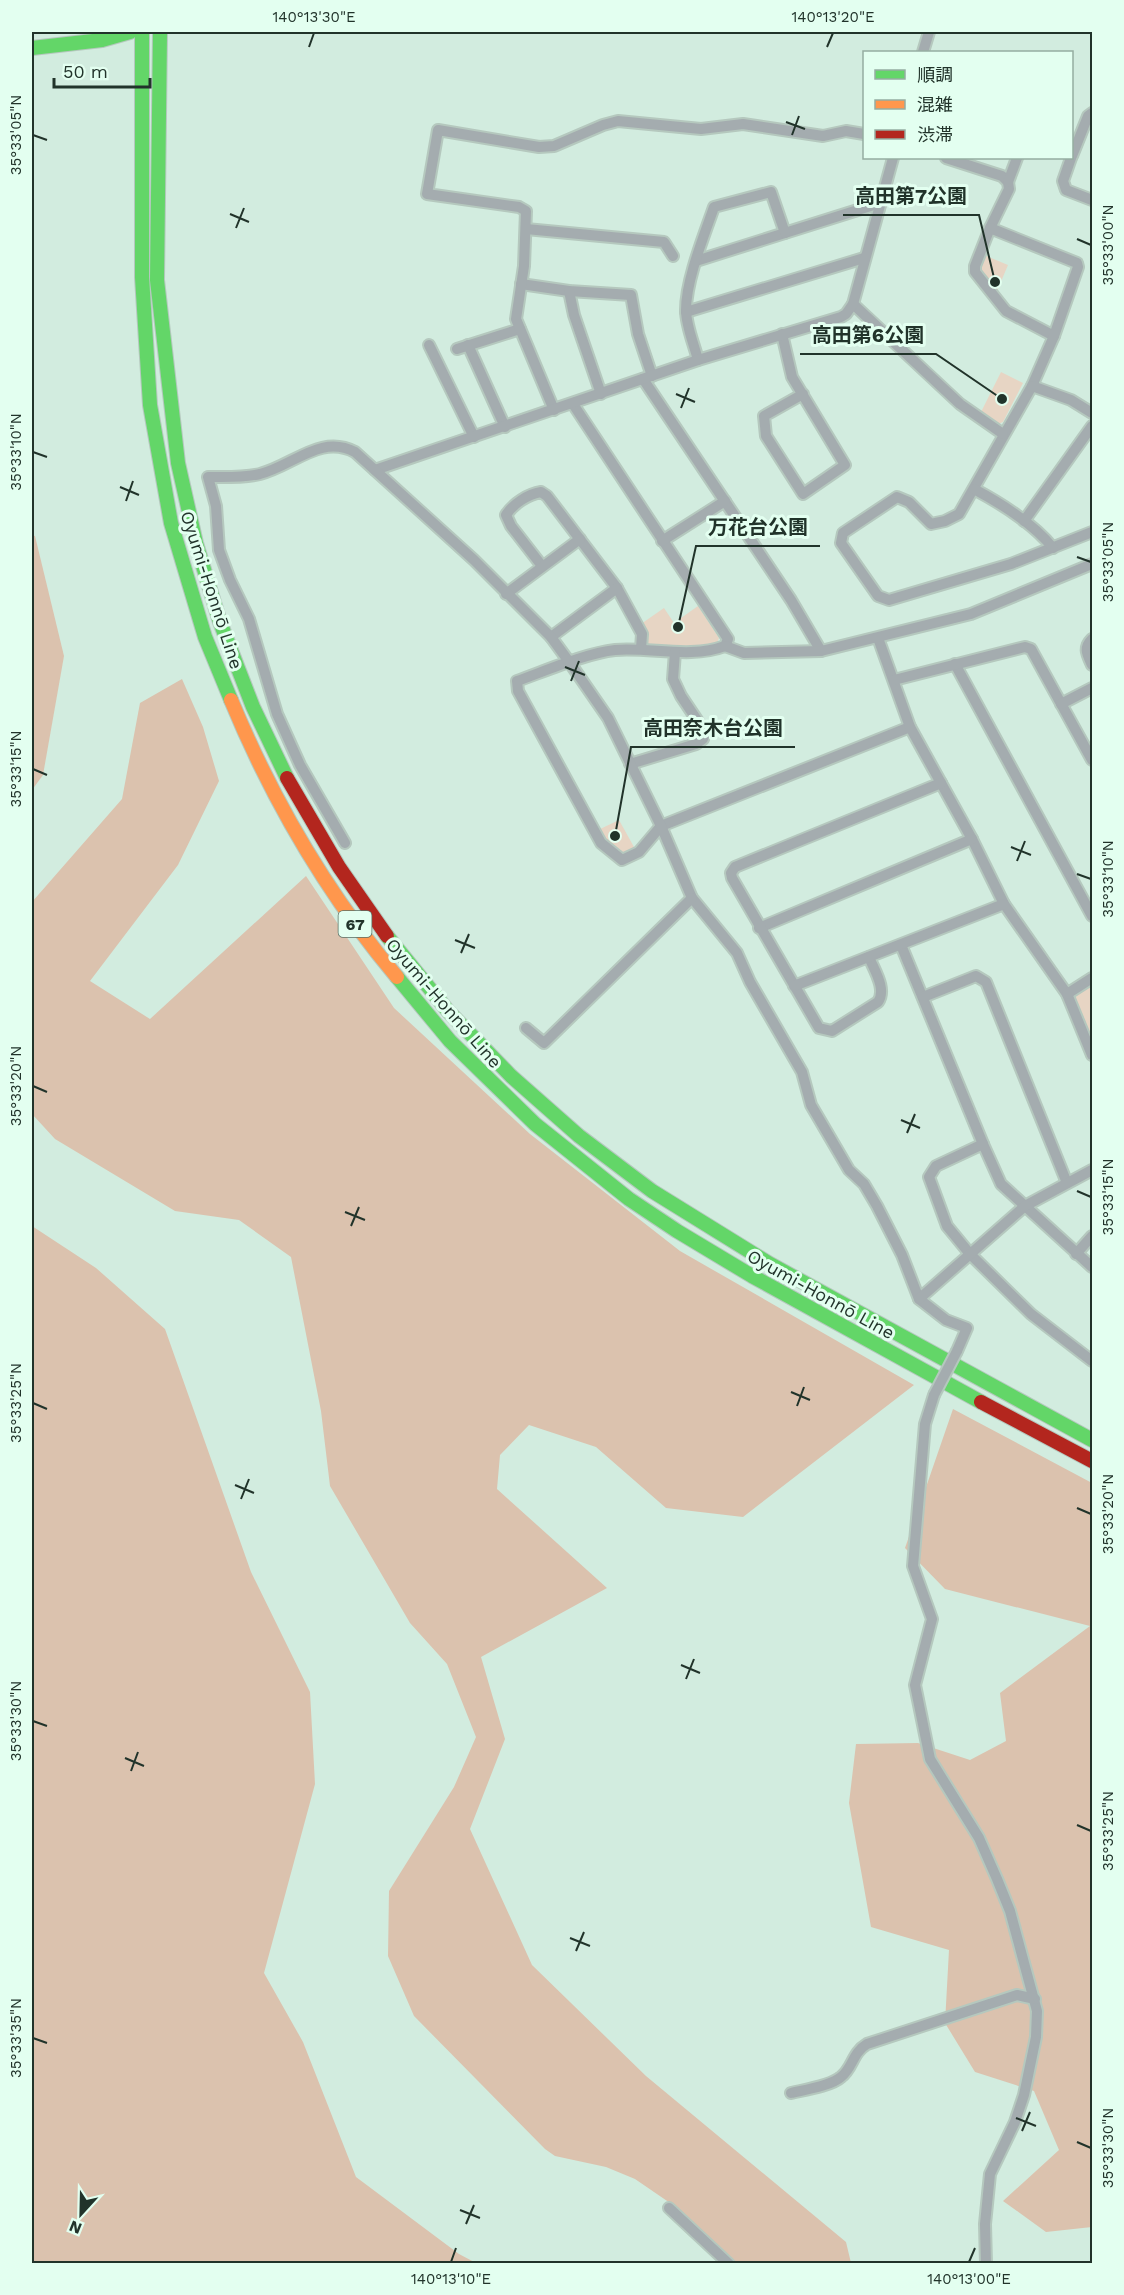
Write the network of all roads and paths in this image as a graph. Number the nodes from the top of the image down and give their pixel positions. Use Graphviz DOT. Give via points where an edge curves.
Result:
graph roads {
  1 [pos="130,32"];
  2 [pos="142,32"];
  3 [pos="928,32"];
  4 [pos="160,36"];
  5 [pos="32,48"];
  6 [pos="923,51"];
  7 [pos="1092,113"];
  8 [pos="863,134"];
  9 [pos="1073,152"];
  10 [pos="893,159"];
  11 [pos="949,159"];
  12 [pos="1017,159"];
  13 [pos="1070,159"];
  14 [pos="1008,182"];
  15 [pos="1092,200"];
  16 [pos="880,203"];
  17 [pos="990,228"];
  18 [pos="526,229"];
  19 [pos="785,233"];
  20 [pos="673,256"];
  21 [pos="864,258"];
  22 [pos="696,261"];
  23 [pos="521,284"];
  24 [pos="569,291"];
  25 [pos="853,304"];
  26 [pos="686,312"];
  27 [pos="520,329"];
  28 [pos="782,334"];
  29 [pos="1054,336"];
  30 [pos="429,345"];
  31 [pos="698,360"];
  32 [pos="648,377"];
  33 [pos="1032,386"];
  34 [pos="601,394"];
  35 [pos="803,394"];
  36 [pos="573,404"];
  37 [pos="554,410"];
  38 [pos="1092,413"];
  39 [pos="1092,426"];
  40 [pos="505,427"];
  41 [pos="1003,434"];
  42 [pos="474,437"];
  43 [pos="375,470"];
  44 [pos="974,489"];
  45 [pos="725,501"];
  46 [pos="1024,521"];
  47 [pos="1092,532"];
  48 [pos="580,539"];
  49 [pos="662,541"];
  50 [pos="1053,548"];
  51 [pos="1092,564"];
  52 [pos="542,566"];
  53 [pos="617,588"];
  54 [pos="507,594"];
  55 [pos="551,637"];
  56 [pos="878,638"];
  57 [pos="1092,639"];
  58 [pos="725,646"];
  59 [pos="641,649"];
  60 [pos="821,651"];
  61 [pos="675,652"];
  62 [pos="570,663"];
  63 [pos="955,664"];
  64 [pos="1092,665"];
  65 [pos="894,680"];
  66 [pos="1092,688"];
  67 [pos="1061,704"];
  68 [pos="910,726"];
  69 [pos="1092,760"];
  70 [pos="630,764"];
  71 [pos="941,783"];
  72 [pos="661,826"];
  73 [pos="972,839"];
  74 [pos="345,843"];
  75 [pos="692,898"];
  76 [pos="1004,904"];
  77 [pos="1092,916"];
  78 [pos="759,928"];
  79 [pos="901,945"];
  80 [pos="869,957"];
  81 [pos="1092,978"];
  82 [pos="794,986"];
  83 [pos="1066,994"];
  84 [pos="923,998"];
  85 [pos="526,1028"];
  86 [pos="1092,1055"];
  87 [pos="983,1144"];
  88 [pos="1092,1170"];
  89 [pos="1067,1183"];
  90 [pos="1025,1206"];
  91 [pos="1092,1236"];
  92 [pos="970,1254"];
  93 [pos="1076,1254"];
  94 [pos="1092,1267"];
  95 [pos="920,1299"];
  96 [pos="1092,1362"];
  97 [pos="1092,1440"];
  98 [pos="1092,1461"];
  99 [pos="1035,1999"];
  100 [pos="791,2093"];
  101 [pos="669,2208"];
  102 [pos="724,2262"];
  103 [pos="986,2264"];
  1 -- 5 [label="main road" via="102,40"];
  2 -- 98 [label="main road, Oyumi-Honnō Line / 67" via="143,321 150,406 167,509 223,684 273,796 324,880 447,1039 508,1101 584,1165 663,1222 737,1268"];
  3 -- 6 [label="street"];
  4 -- 97 [label="main road, Oyumi-Honnō Line / 67" via="157,285 177,460 188,513 201,564 253,711 294,793 363,905 471,1037 532,1096 607,1158 742,1248"];
  7 -- 9 [label="street"];
  8 -- 18 [label="street" via="846,131 823,136 743,124 701,129 618,121 554,146 539,147 438,130 427,194 519,207 526,211"];
  10 -- 16 [label="street"];
  11 -- 14 [label="street" via="1002,176"];
  12 -- 14 [label="street"];
  13 -- 15 [label="street" via="1063,181 1066,190"];
  14 -- 17 [label="street" via="1009,189"];
  16 -- 19 [label="street"];
  16 -- 21 [label="street"];
  17 -- 29 [label="street" via="975,272 1006,311"];
  17 -- 29 [label="street" via="1077,263 1078,272"];
  18 -- 20 [label="street" via="664,242"];
  18 -- 23 [label="street"];
  19 -- 22 [label="street"];
  19 -- 22 [label="street" via="771,192 714,207"];
  21 -- 25 [label="street"];
  21 -- 26 [label="street"];
  22 -- 26 [label="street"];
  23 -- 24 [label="street"];
  23 -- 27 [label="street" via="516,319"];
  24 -- 32 [label="street" via="631,295"];
  24 -- 34 [label="street"];
  25 -- 28 [label="street" via="841,317"];
  25 -- 41 [label="street" via="960,404"];
  26 -- 31 [label="street"];
  27 -- 37 [label="street"];
  27 -- 40 [label="street" via="463,347"];
  28 -- 31 [label="street"];
  28 -- 35 [label="street" via="792,377"];
  29 -- 33 [label="street"];
  30 -- 42 [label="street"];
  31 -- 32 [label="street"];
  32 -- 34 [label="street"];
  32 -- 45 [label="street"];
  33 -- 38 [label="street" via="1071,400"];
  33 -- 41 [label="street"];
  34 -- 36 [label="street"];
  35 -- 35 [label="street" via="845,465 803,494 766,436 764,417"];
  36 -- 37 [label="street"];
  36 -- 49 [label="street"];
  37 -- 40 [label="street"];
  39 -- 46 [label="street"];
  40 -- 42 [label="street"];
  41 -- 44 [label="street"];
  42 -- 43 [label="street"];
  43 -- 54 [label="street"];
  43 -- 74 [label="street" via="355,452 336,445 259,474 208,477 216,506 219,550 249,619 277,714 300,765"];
  44 -- 46 [label="street"];
  44 -- 50 [label="street" via="959,514 945,521 931,524 909,502 897,497 843,533 841,543 878,596 889,600"];
  45 -- 49 [label="street"];
  45 -- 60 [label="street"];
  46 -- 50 [label="street"];
  47 -- 50 [label="street"];
  48 -- 52 [label="street"];
  48 -- 52 [label="street" via="541,492 511,508 506,515 511,526"];
  48 -- 53 [label="street"];
  49 -- 58 [label="street" via="724,632 728,639"];
  51 -- 56 [label="street" via="971,614"];
  52 -- 54 [label="street"];
  53 -- 55 [label="street"];
  53 -- 59 [label="street" via="642,634"];
  54 -- 55 [label="street"];
  55 -- 62 [label="street"];
  56 -- 60 [label="street"];
  56 -- 65 [label="street"];
  57 -- 64 [label="street" via="1086,651"];
  58 -- 60 [label="street" via="744,653"];
  58 -- 61 [label="street" via="710,651"];
  59 -- 61 [label="street"];
  59 -- 62 [label="street" via="612,650"];
  61 -- 70 [label="street" via="673,679 705,732 703,739"];
  62 -- 70 [label="street" via="608,718"];
  62 -- 72 [label="street" via="517,681 518,691 601,843 622,860 639,852"];
  63 -- 65 [label="street"];
  63 -- 67 [label="street" via="1025,646 1031,649"];
  63 -- 77 [label="street"];
  65 -- 68 [label="street"];
  66 -- 67 [label="street"];
  67 -- 69 [label="street"];
  68 -- 71 [label="street"];
  68 -- 72 [label="street"];
  70 -- 72 [label="street"];
  71 -- 73 [label="street"];
  71 -- 78 [label="street" via="735,867 732,878"];
  72 -- 75 [label="street"];
  73 -- 76 [label="street"];
  73 -- 78 [label="street"];
  75 -- 85 [label="street" via="544,1043"];
  75 -- 95 [label="street" via="736,953 802,1072 811,1105 849,1170 864,1184 877,1206"];
  76 -- 79 [label="street"];
  76 -- 83 [label="street"];
  78 -- 82 [label="street"];
  79 -- 80 [label="street"];
  79 -- 84 [label="street"];
  80 -- 82 [label="street"];
  80 -- 82 [label="street" via="882,996 832,1031 819,1028"];
  81 -- 83 [label="street"];
  83 -- 86 [label="street"];
  84 -- 87 [label="street"];
  84 -- 89 [label="street" via="976,976 987,982"];
  87 -- 90 [label="street" via="1001,1184"];
  87 -- 92 [label="street" via="936,1166 929,1177 947,1226"];
  88 -- 89 [label="street"];
  89 -- 90 [label="street"];
  90 -- 92 [label="street"];
  90 -- 93 [label="street"];
  91 -- 93 [label="street"];
  92 -- 95 [label="street"];
  92 -- 96 [label="street" via="1031,1314"];
  93 -- 94 [label="street"];
  95 -- 99 [label="street, bridge" via="946,1320 968,1328 934,1395 925,1424 913,1566 932,1619 915,1685 930,1759 979,1838 997,1879"];
  99 -- 100 [label="street" via="1017,1995 867,2044 859,2049 842,2077"];
  99 -- 103 [label="street" via="1036,2037 1024,2096 990,2174 987,2190"];
  101 -- 102 [label="street"];
}
